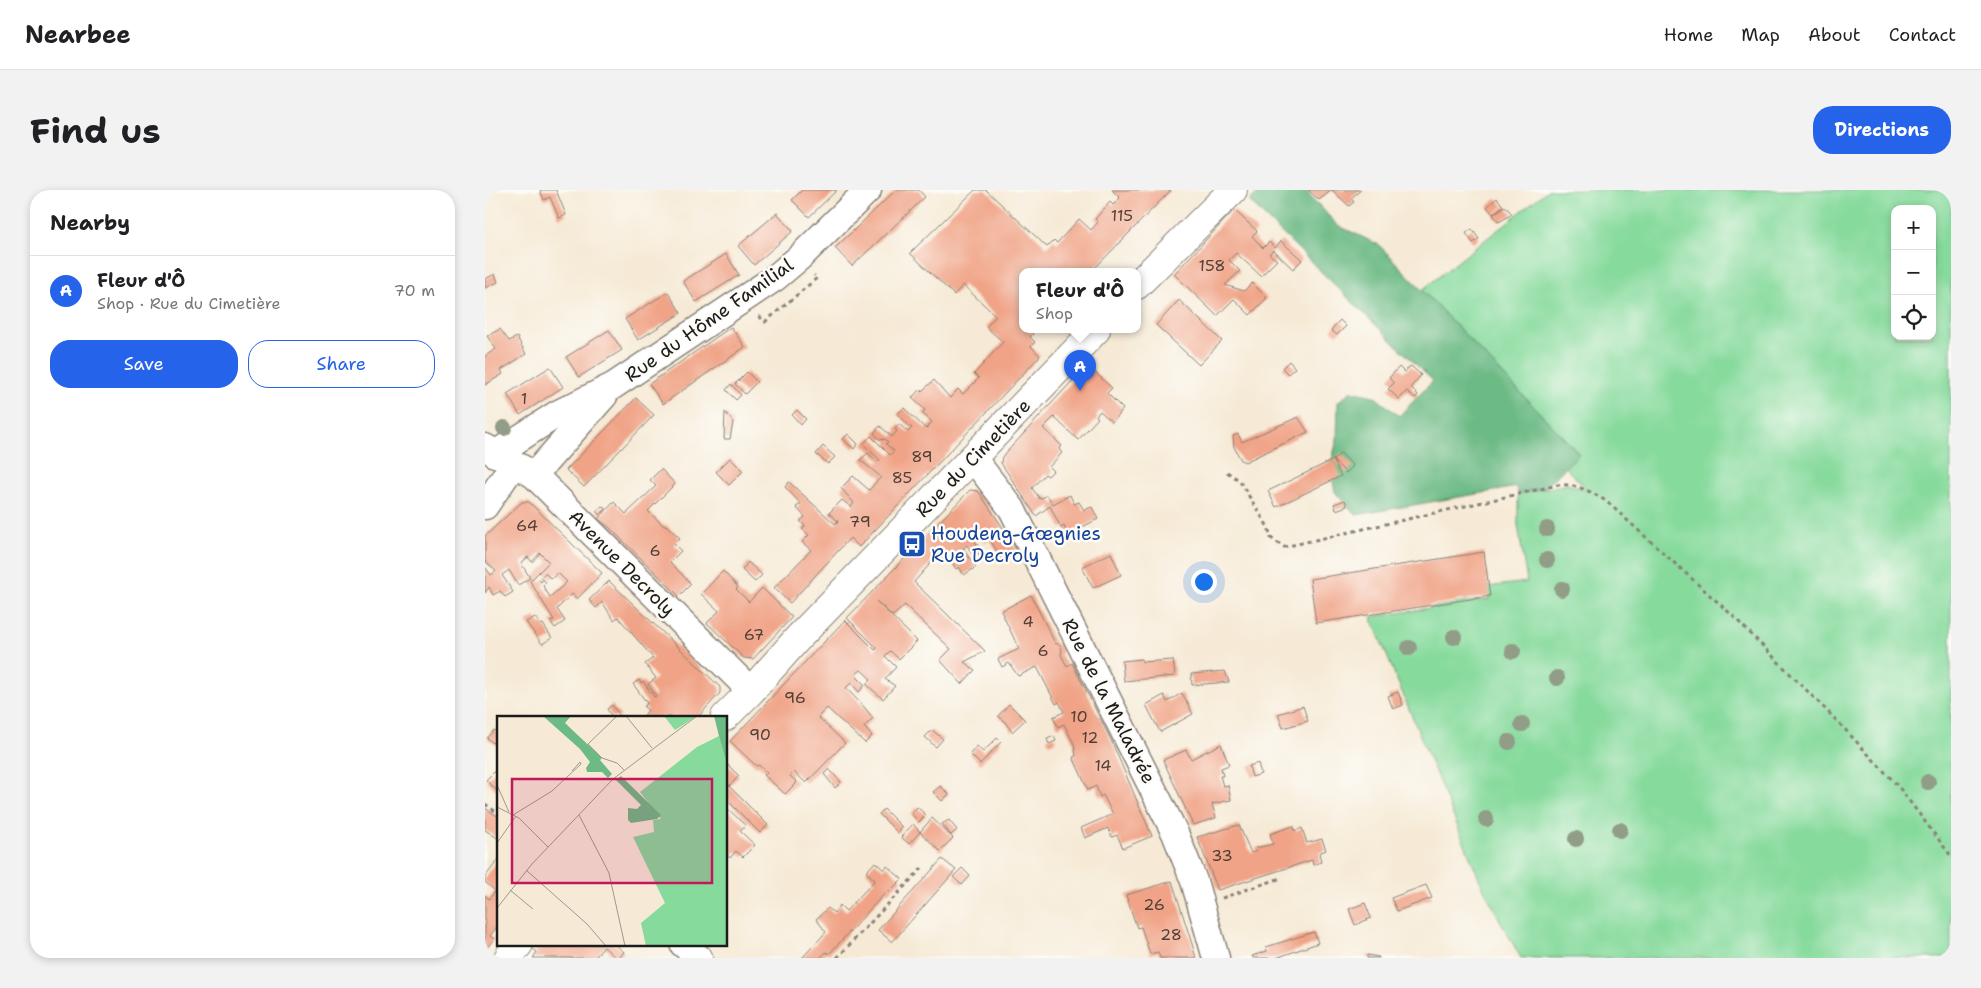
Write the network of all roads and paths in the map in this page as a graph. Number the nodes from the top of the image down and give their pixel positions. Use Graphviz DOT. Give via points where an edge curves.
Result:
graph roads {
  1 [pos="867,190"];
  2 [pos="1233,190"];
  3 [pos="1141,282"];
  4 [pos="1093,333"];
  5 [pos="613,386"];
  6 [pos="973,458"];
  7 [pos="507,460"];
  8 [pos="1227,472"];
  9 [pos="485,506"];
  10 [pos="751,691"];
  11 [pos="726,716"];
  12 [pos="485,804"];
  13 [pos="497,813"];
  14 [pos="1951,856"];
  15 [pos="923,868"];
  16 [pos="1281,878"];
  17 [pos="1201,905"];
  18 [pos="517,946"];
  19 [pos="685,946"];
  20 [pos="508,958"];
  21 [pos="699,958"];
  22 [pos="837,958"];
  23 [pos="1216,958"];
  1 -- 5 [label="street, Rue du Hôme Familial" via="801,257 775,278"];
  2 -- 3 [label="street"];
  4 -- 6 [label="street, Rue du Cimetière"];
  5 -- 7 [label="street, Rue du Hôme Familial"];
  5 -- 7 [label="street, Rue du Hôme Familial" via="557,414"];
  6 -- 10 [label="street, Rue du Cimetière"];
  6 -- 17 [label="street, Rue de la Maladrée" via="1012,509 1175,833"];
  7 -- 9 [label="street"];
  7 -- 10 [label="street, Avenue Decroly"];
  8 -- 14 [label="path" via="1239,480 1268,527 1271,538 1284,547 1558,485 1568,484 1589,491 1606,501 1768,651 1898,786"];
  10 -- 11 [label="street, Rue du Cimetière"];
  12 -- 13 [label="path"];
  15 -- 22 [label="path"];
  16 -- 17 [label="path"];
  17 -- 23 [label="street, Rue de la Maladrée"];
  18 -- 20 [label="street"];
  19 -- 21 [label="street"];
}
